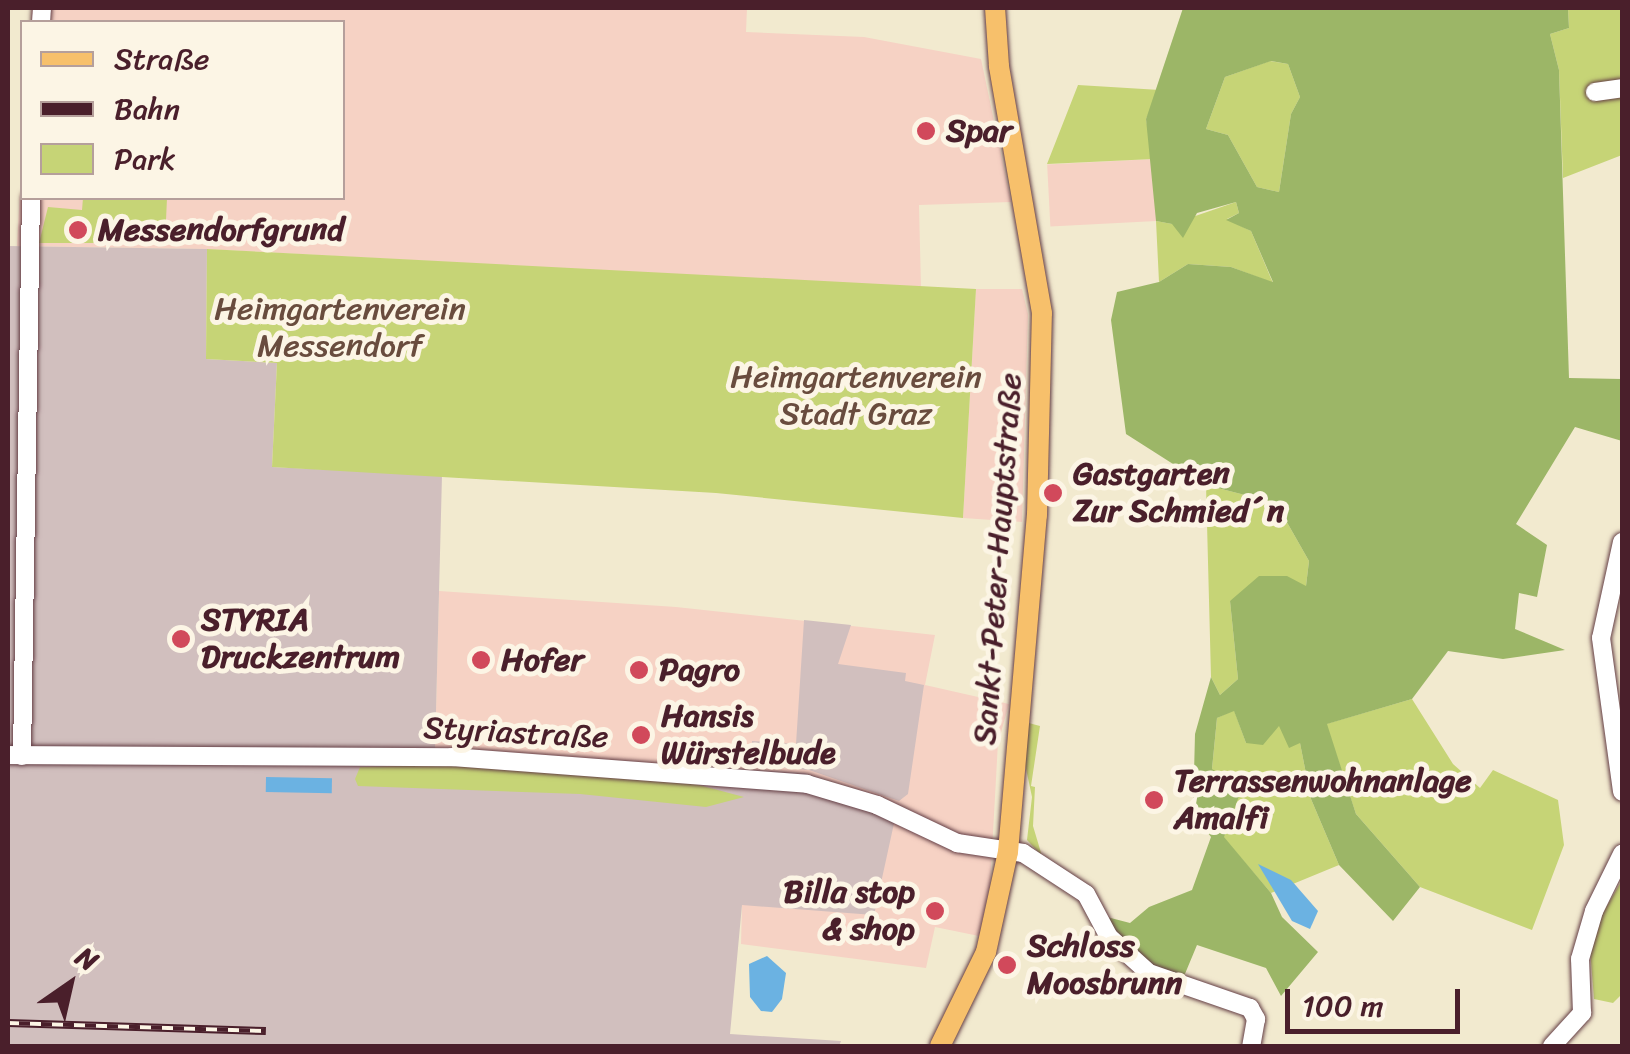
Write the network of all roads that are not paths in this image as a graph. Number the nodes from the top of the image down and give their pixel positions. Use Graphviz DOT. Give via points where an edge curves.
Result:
graph roads {
  1 [pos="995,8"];
  2 [pos="1622,88"];
  3 [pos="1595,92"];
  4 [pos="32,200"];
  5 [pos="1622,542"];
  6 [pos="15,756"];
  7 [pos="1622,792"];
  8 [pos="1008,852"];
  9 [pos="1622,854"];
  10 [pos="940,1046"];
  11 [pos="1251,1046"];
  12 [pos="1552,1046"];
  1 -- 8 [label="main road, Sankt-Peter-Hauptstraße" via="999,66 1038,274 1043,345 1031,616"];
  2 -- 3 [label="street"];
  4 -- 6 [label="street"];
  5 -- 7 [label="street" via="1602,638"];
  6 -- 8 [label="street, Styriastraße" via="452,758 807,784 877,805 957,843"];
  8 -- 10 [label="main road, Sankt-Peter-Hauptstraße" via="986,952"];
  8 -- 11 [label="street, Styriastraße" via="1023,852 1081,890 1109,937 1150,972 1250,1008 1256,1019"];
  9 -- 12 [label="street" via="1580,959 1582,1013"];
}
